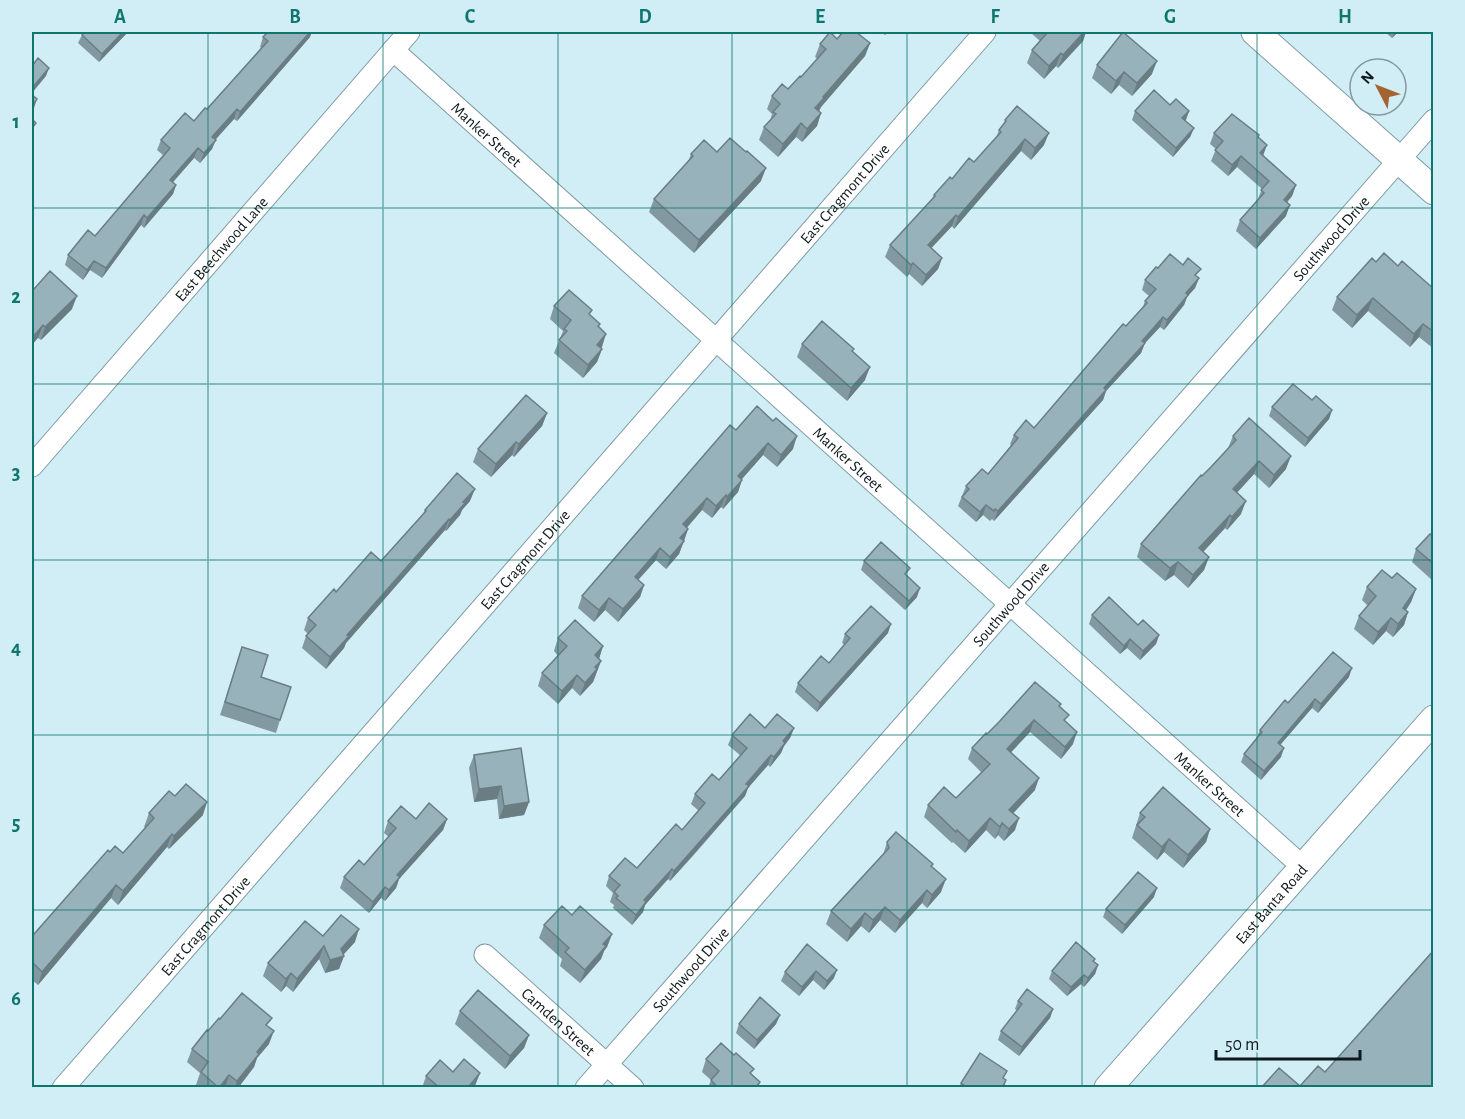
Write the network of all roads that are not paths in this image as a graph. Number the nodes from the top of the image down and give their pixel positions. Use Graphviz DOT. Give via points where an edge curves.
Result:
graph roads {
  1 [pos="410,32"];
  2 [pos="985,32"];
  3 [pos="1255,32"];
  4 [pos="393,50"];
  5 [pos="1434,120"];
  6 [pos="1398,159"];
  7 [pos="1434,191"];
  8 [pos="716,340"];
  9 [pos="32,466"];
  10 [pos="1010,604"];
  11 [pos="1434,719"];
  12 [pos="1303,867"];
  13 [pos="485,955"];
  14 [pos="607,1064"];
  15 [pos="63,1088"];
  16 [pos="586,1088"];
  17 [pos="633,1088"];
  18 [pos="1108,1088"];
  1 -- 4 [label="street, East Beechwood Lane"];
  2 -- 8 [label="street, East Cragmont Drive"];
  3 -- 6 [label="street"];
  4 -- 8 [label="street, Manker Street"];
  4 -- 9 [label="street, East Beechwood Lane"];
  5 -- 6 [label="street, Southwood Drive"];
  6 -- 7 [label="street"];
  6 -- 10 [label="street, Southwood Drive"];
  8 -- 10 [label="street, Manker Street"];
  8 -- 15 [label="street, East Cragmont Drive"];
  10 -- 12 [label="street, Manker Street"];
  10 -- 14 [label="street, Southwood Drive"];
  11 -- 12 [label="street, East Banta Road"];
  12 -- 18 [label="street, East Banta Road"];
  13 -- 14 [label="street, Camden Street"];
  14 -- 16 [label="street, Southwood Drive"];
  14 -- 17 [label="street, Camden Street"];
}
